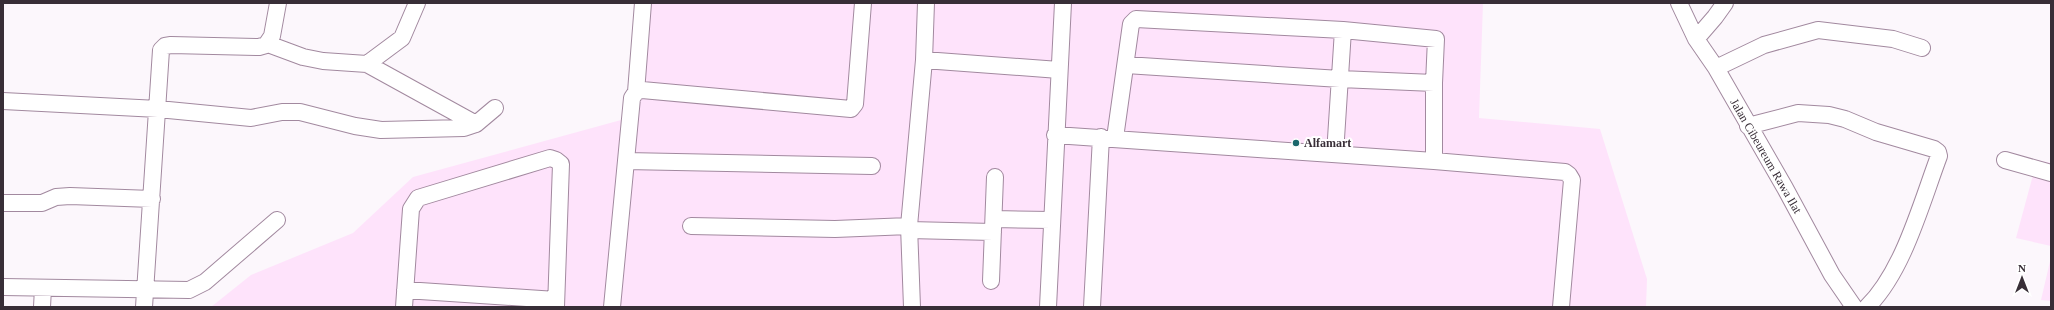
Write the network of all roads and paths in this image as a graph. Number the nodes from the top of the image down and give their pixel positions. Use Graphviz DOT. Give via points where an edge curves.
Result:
graph roads {
  1 [pos="278,3"];
  2 [pos="417,3"];
  3 [pos="643,3"];
  4 [pos="863,3"];
  5 [pos="926,3"];
  6 [pos="1063,3"];
  7 [pos="1679,3"];
  8 [pos="1725,3"];
  9 [pos="1343,30"];
  10 [pos="1696,39"];
  11 [pos="268,44"];
  12 [pos="1922,48"];
  13 [pos="924,60"];
  14 [pos="367,64"];
  15 [pos="1126,65"];
  16 [pos="1716,68"];
  17 [pos="1059,70"];
  18 [pos="1340,79"];
  19 [pos="1434,83"];
  20 [pos="636,92"];
  21 [pos="3,101"];
  22 [pos="495,108"];
  23 [pos="158,109"];
  24 [pos="476,124"];
  25 [pos="1748,126"];
  26 [pos="1055,134"];
  27 [pos="1108,137"];
  28 [pos="1335,154"];
  29 [pos="2005,160"];
  30 [pos="1434,161"];
  31 [pos="626,162"];
  32 [pos="872,166"];
  33 [pos="2051,173"];
  34 [pos="995,177"];
  35 [pos="152,198"];
  36 [pos="3,202"];
  37 [pos="277,220"];
  38 [pos="1051,220"];
  39 [pos="994,225"];
  40 [pos="691,226"];
  41 [pos="909,228"];
  42 [pos="991,281"];
  43 [pos="3,287"];
  44 [pos="43,288"];
  45 [pos="145,290"];
  46 [pos="405,290"];
  47 [pos="556,303"];
  48 [pos="42,307"];
  49 [pos="144,307"];
  50 [pos="404,307"];
  51 [pos="612,307"];
  52 [pos="912,307"];
  53 [pos="1048,307"];
  54 [pos="1092,307"];
  55 [pos="1561,307"];
  56 [pos="1854,307"];
  57 [pos="1867,307"];
  1 -- 11 [label="street"];
  2 -- 14 [label="street" via="402,38"];
  3 -- 20 [label="street"];
  4 -- 20 [label="street" via="855,104 851,108 642,90"];
  5 -- 13 [label="street"];
  6 -- 17 [label="street"];
  7 -- 10 [label="street, Jalan Cibeureum Rawa Ilat"];
  8 -- 10 [label="street"];
  9 -- 15 [label="street" via="1138,18 1131,24"];
  9 -- 18 [label="street"];
  9 -- 19 [label="street" via="1436,39"];
  10 -- 16 [label="street, Jalan Cibeureum Rawa Ilat"];
  11 -- 14 [label="street" via="303,57"];
  11 -- 23 [label="street" via="259,47 171,44 165,46 159,59"];
  12 -- 16 [label="street" via="1886,38 1818,30 1764,45"];
  13 -- 17 [label="street"];
  13 -- 41 [label="street"];
  14 -- 24 [label="street"];
  15 -- 18 [label="street"];
  15 -- 27 [label="street"];
  16 -- 25 [label="street, Jalan Cibeureum Rawa Ilat"];
  17 -- 26 [label="street"];
  18 -- 19 [label="street"];
  18 -- 28 [label="street"];
  19 -- 30 [label="street"];
  20 -- 31 [label="street" via="632,98"];
  21 -- 23 [label="street"];
  22 -- 24 [label="street"];
  23 -- 24 [label="street" via="251,118 282,112 300,112 381,130 455,129"];
  23 -- 35 [label="street"];
  25 -- 56 [label="street, Jalan Cibeureum Rawa Ilat" via="1832,275"];
  25 -- 57 [label="street" via="1798,113 1829,115 1938,152 1898,261 1883,290"];
  26 -- 27 [label="street"];
  26 -- 38 [label="street"];
  27 -- 28 [label="street"];
  27 -- 54 [label="street"];
  28 -- 30 [label="street"];
  29 -- 33 [label="street"];
  30 -- 55 [label="street" via="1565,172 1569,175 1572,180"];
  31 -- 32 [label="street"];
  31 -- 51 [label="street"];
  34 -- 39 [label="street"];
  35 -- 36 [label="street" via="70,196 56,197 42,203"];
  35 -- 45 [label="street"];
  37 -- 45 [label="street" via="197,287 179,291"];
  38 -- 39 [label="street"];
  38 -- 53 [label="street"];
  39 -- 41 [label="street"];
  39 -- 42 [label="street"];
  40 -- 41 [label="street"];
  41 -- 52 [label="street"];
  43 -- 44 [label="street"];
  44 -- 45 [label="street"];
  44 -- 48 [label="street"];
  45 -- 49 [label="street"];
  46 -- 47 [label="street"];
  46 -- 47 [label="street" via="411,209 418,198 550,158 561,164"];
  46 -- 50 [label="street"];
}
